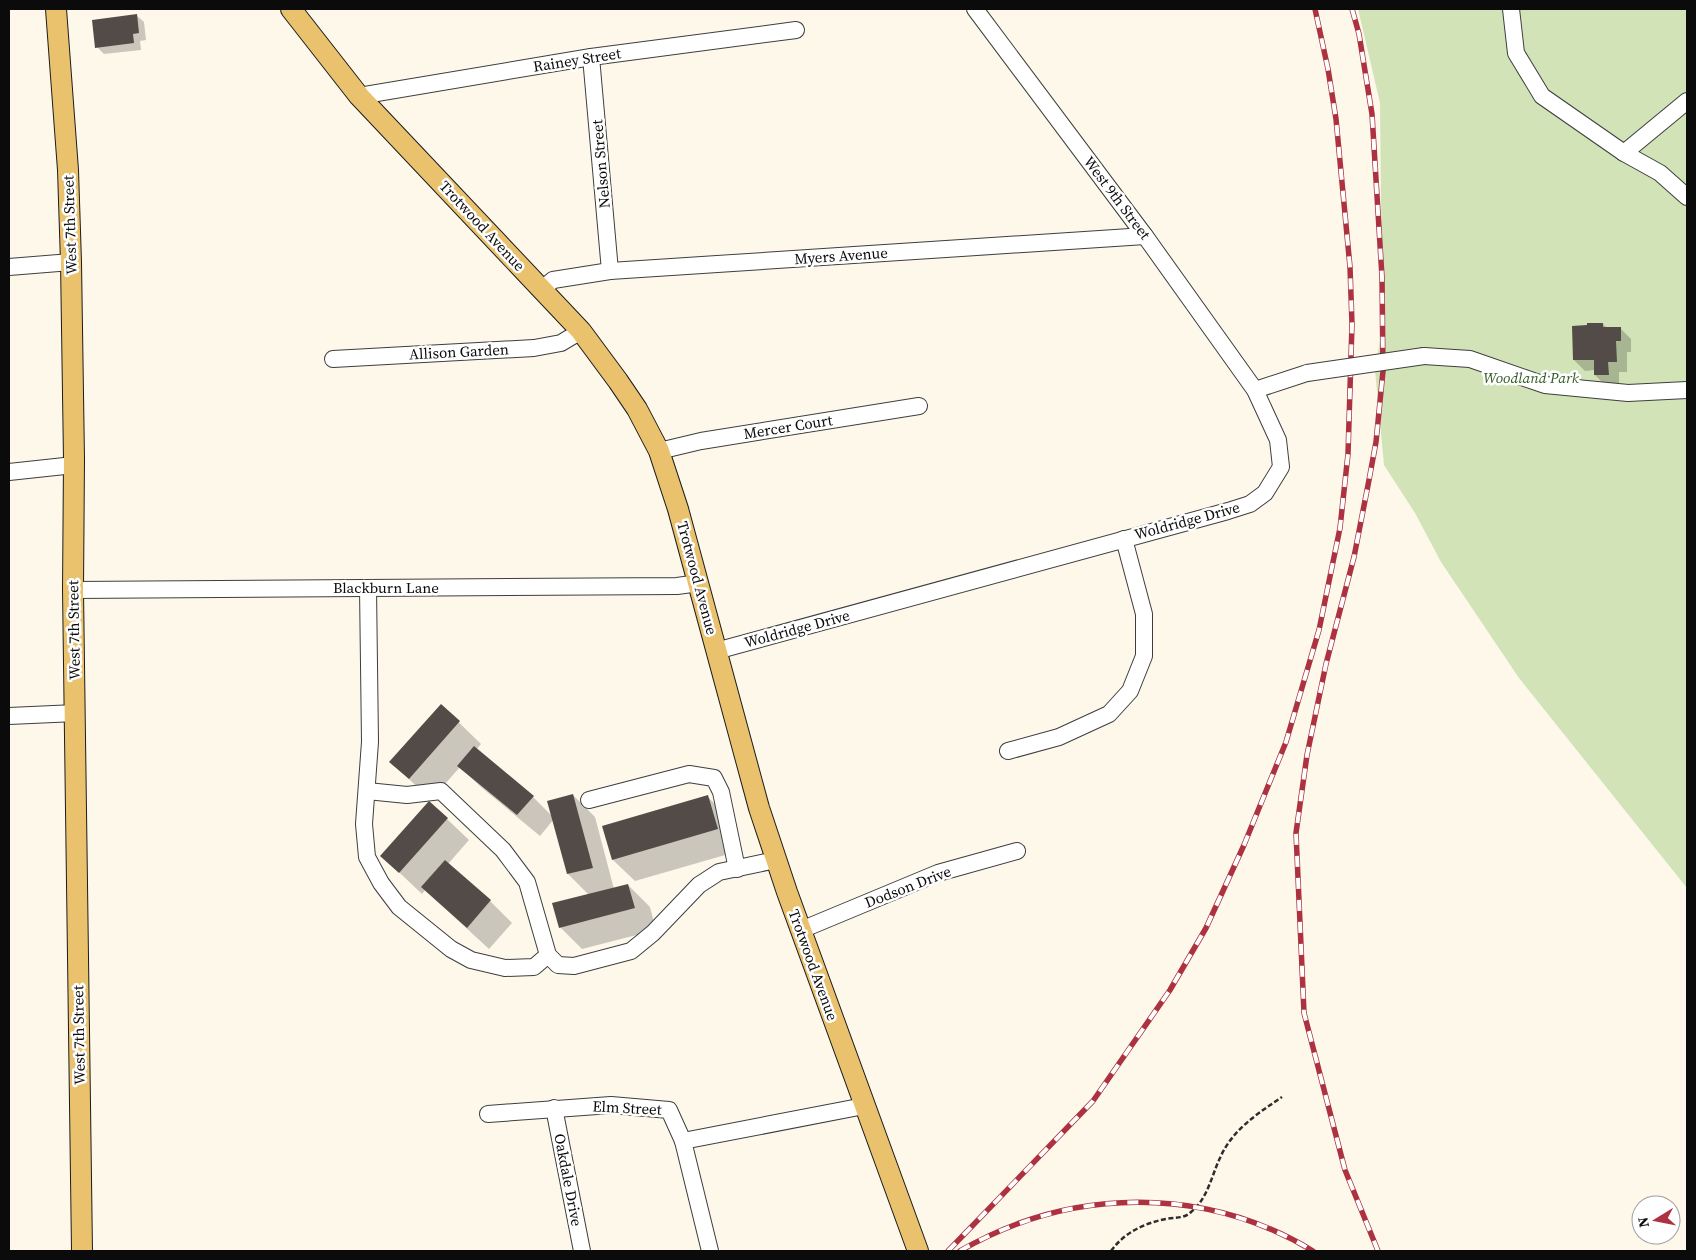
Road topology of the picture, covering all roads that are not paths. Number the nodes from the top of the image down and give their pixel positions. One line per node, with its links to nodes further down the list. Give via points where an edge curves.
1 (56, 9): 12 (main road, West 7th Street)
2 (290, 9): 7 (main road, Trotwood Avenue)
3 (975, 9): 11 (street, West 9th Street)
4 (1511, 9): 9 (street, via 1516,54 1542,96)
5 (796, 30): 6 (street, Rainey Street)
6 (592, 58): 7 (street, Rainey Street); 14 (street, Nelson Street)
7 (359, 96): 15 (main road, Trotwood Avenue)
8 (1687, 100): 9 (street)
9 (1624, 152): 10 (street, via 1660,172)
10 (1687, 197)
11 (1145, 236): 14 (street, Myers Avenue); 18 (street, West 9th Street)
12 (71, 262): 13 (street); 22 (main road, West 7th Street)
13 (9, 267)
14 (610, 271): 15 (street, Myers Avenue, via 553,280)
15 (541, 290): 16 (main road, Trotwood Avenue)
16 (581, 331): 17 (street, Allison Garden, via 561,343 534,348); 21 (main road, Trotwood Avenue, via 637,409)
17 (333, 358)
18 (1255, 390): 19 (street, bridge, via 1308,373 1424,356 1470,359 1545,385 1628,393); 24 (street, Woldridge Drive, via 1278,440 1281,467 1265,493 1250,504)
19 (1687, 390)
20 (919, 406): 21 (street, Mercer Court, via 701,441)
21 (659, 452): 25 (main road, Trotwood Avenue)
22 (74, 464): 23 (street); 27 (main road, West 7th Street)
23 (9, 472)
24 (1124, 539): 28 (street, Woldridge Drive); 31 (street, via 1144,614 1144,656 1130,691 1109,714 1059,737)
25 (699, 583): 26 (street, Blackburn Lane, via 677,586); 28 (main road, Trotwood Avenue)
26 (368, 588): 27 (street, Blackburn Lane); 32 (street, via 370,742)
27 (73, 590): 29 (main road, West 7th Street)
28 (716, 651): 35 (main road, Trotwood Avenue)
29 (76, 713): 30 (street); 43 (main road, West 7th Street)
30 (9, 716)
31 (1008, 751)
32 (367, 791): 38 (street, via 407,795 441,792 503,850 527,882); 38 (street, via 364,824 368,857 381,883 399,907 451,949 471,960 505,968 534,967)
33 (589, 800): 36 (street, via 689,774 714,778 721,792)
34 (1017, 850): 37 (street, Dodson Drive, via 938,873)
35 (776, 860): 36 (street); 37 (main road, Trotwood Avenue)
36 (737, 869): 38 (street, via 719,872 698,885 653,933 631,951 574,966 558,965)
37 (801, 930): 39 (main road, Trotwood Avenue)
38 (548, 956)
39 (864, 1106): 42 (street); 46 (main road, Trotwood Avenue)
40 (554, 1108): 41 (street, Elm Street); 42 (street, Elm Street, via 611,1105 669,1110); 44 (street, Oakdale Drive)
41 (488, 1114)
42 (683, 1141): 45 (street)
43 (82, 1251)
44 (582, 1251)
45 (710, 1251)
46 (918, 1251)

